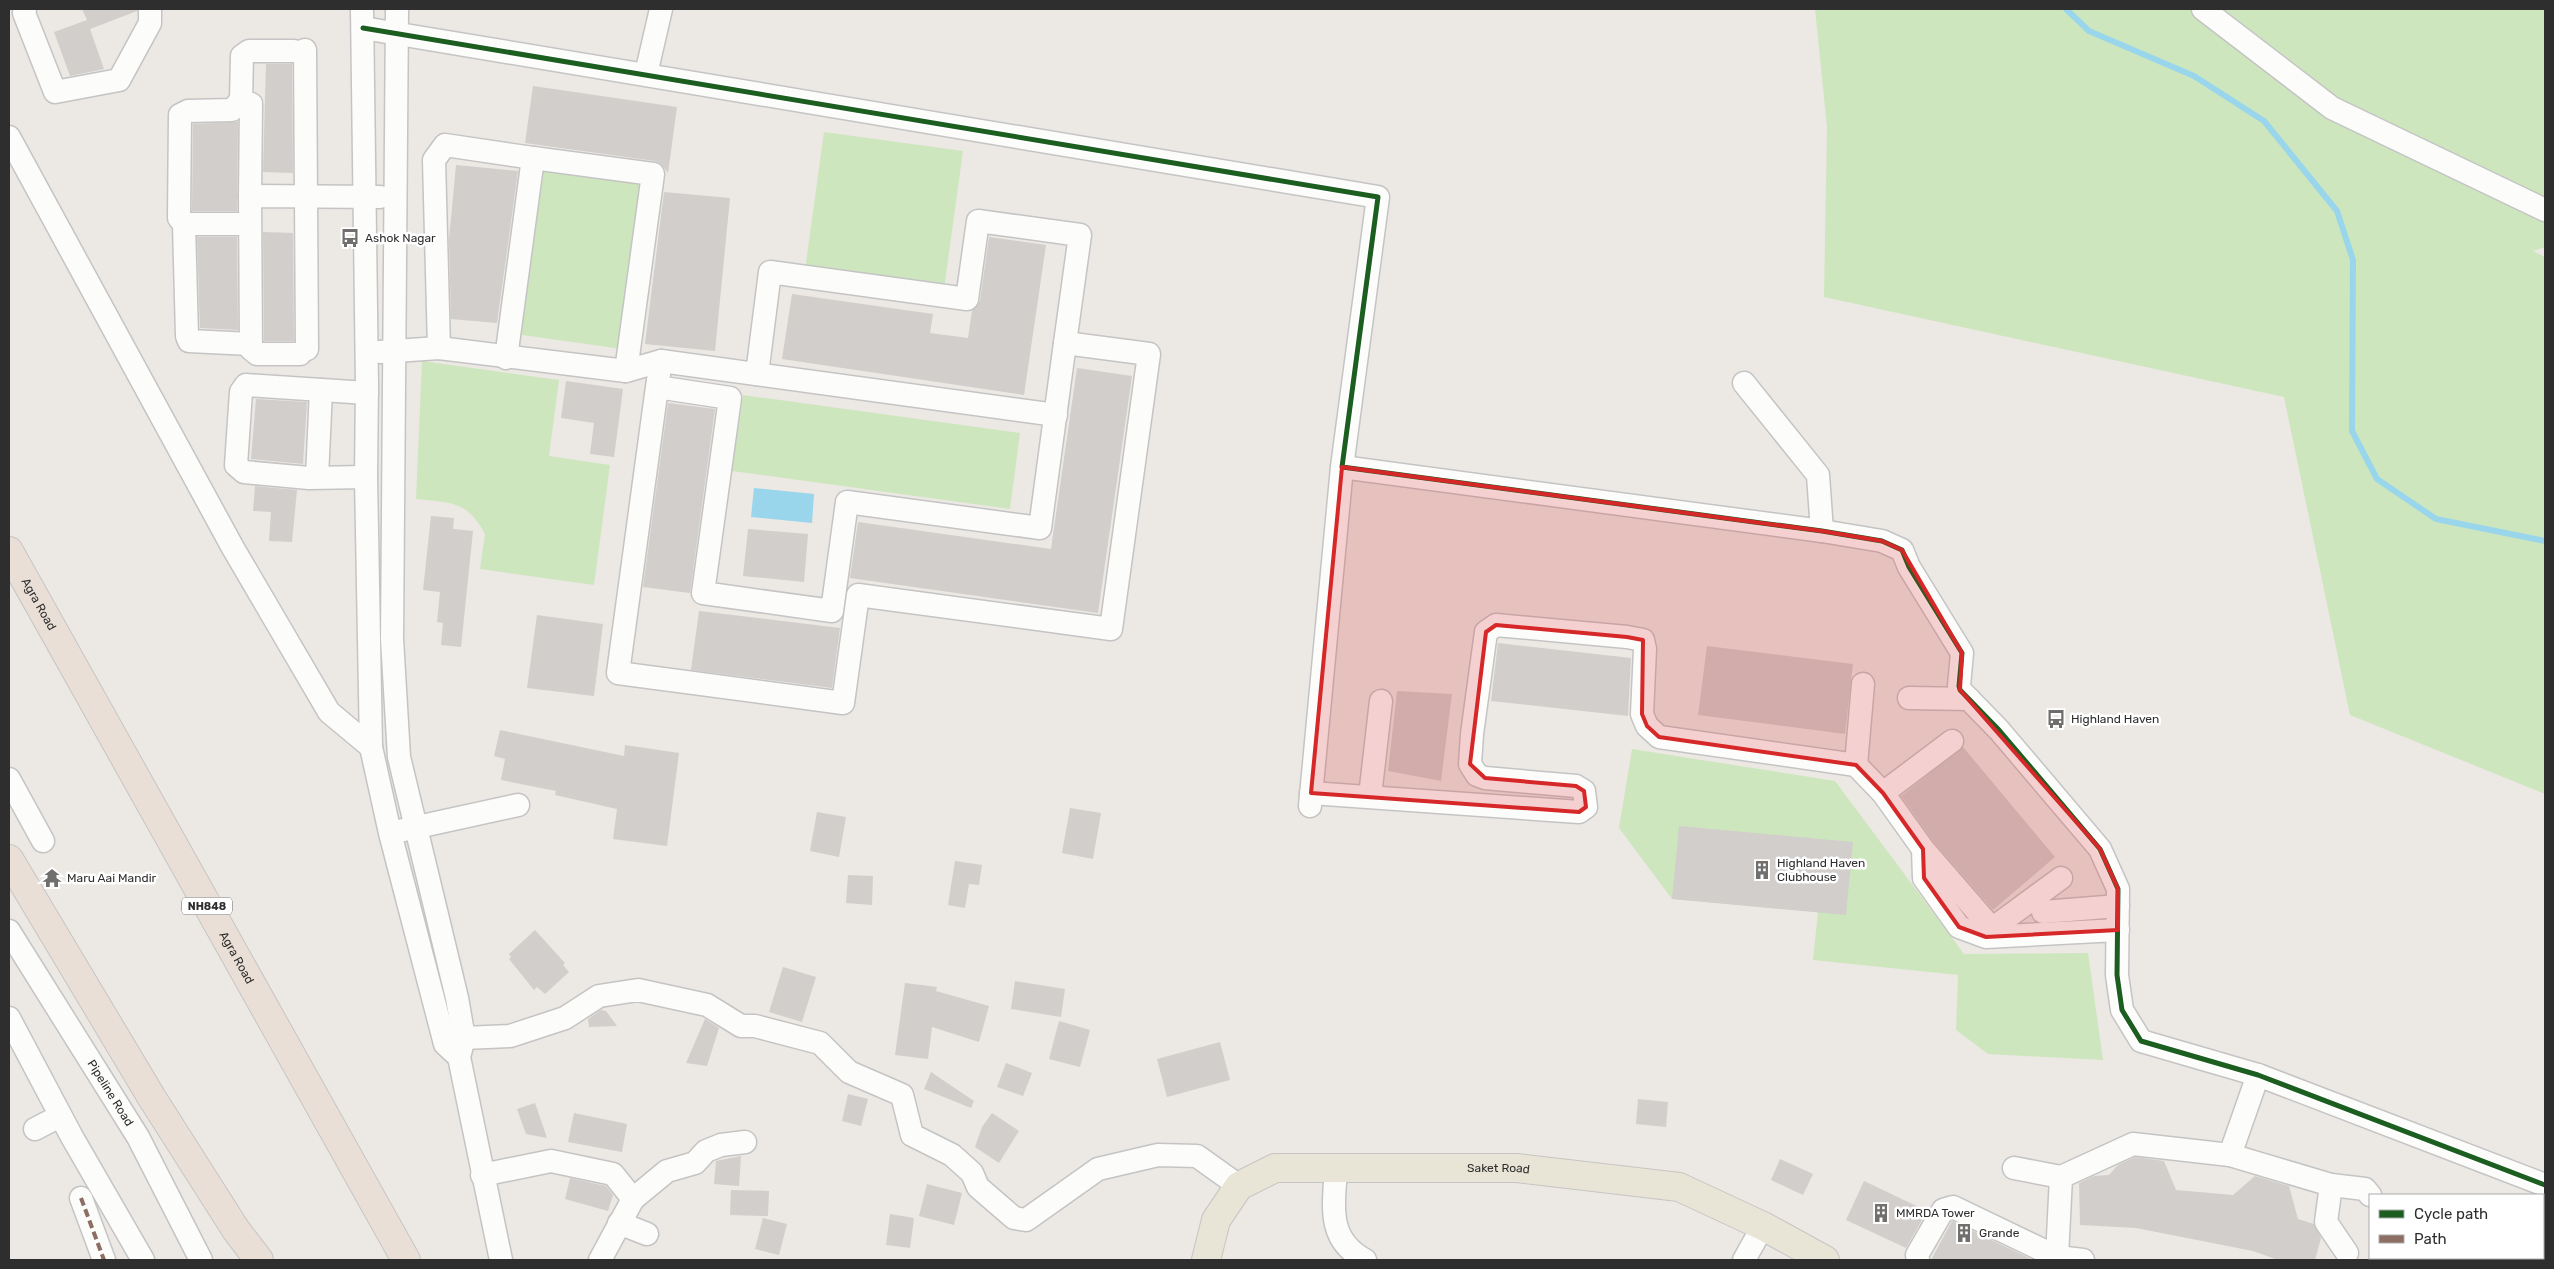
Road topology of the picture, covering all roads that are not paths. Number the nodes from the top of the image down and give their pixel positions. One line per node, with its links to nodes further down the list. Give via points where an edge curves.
1 (9, 9): 7 (street)
2 (25, 9): 3 (street, via 55,92 119,80 150,23)
3 (150, 9)
4 (397, 9): 9 (street)
5 (661, 9): 10 (street)
6 (2203, 9): 18 (street, via 2332,108)
7 (9, 13)
8 (362, 18): 9 (street); 16 (street)
9 (397, 34): 10 (street); 17 (street)
10 (646, 74): 35 (street, via 1378,198)
11 (241, 100): 14 (street, via 251,104); 15 (street, via 242,56 249,51 300,51); 19 (street, via 232,110 188,111 180,115 179,218)
12 (9, 137): 45 (street, via 232,548 329,712)
13 (533, 158): 23 (street, via 445,145 434,160); 26 (street); 28 (street, via 653,174)
14 (250, 196): 15 (street); 20 (street)
15 (306, 196): 16 (street); 22 (street, via 303,352 257,354 251,349)
16 (365, 196): 17 (street); 25 (street)
17 (395, 197): 24 (street)
18 (2545, 210)
19 (184, 224): 20 (street); 22 (street, via 189,341)
20 (250, 224): 22 (street)
21 (1066, 343): 29 (street, via 1080,235 978,221 967,299 770,272); 31 (street, via 1148,354 1111,630 858,595 843,703 618,672); 34 (street)
22 (251, 344)
23 (439, 348): 24 (street); 26 (street)
24 (393, 351): 25 (street); 51 (street, via 392,639 399,757)
25 (366, 354): 33 (street)
26 (506, 358): 28 (street)
27 (660, 361): 28 (street); 29 (street); 31 (street)
28 (626, 371)
29 (756, 374): 34 (street)
30 (1744, 384): 38 (street, via 1818,475)
31 (657, 388): 34 (street, via 730,398 703,593 832,611 847,502 1040,528)
32 (321, 390): 33 (street); 36 (street); 36 (street, via 246,385 241,392 236,465 244,472)
33 (367, 393): 37 (street)
34 (1056, 415)
35 (1342, 467): 38 (street); 49 (street, via 1310,799)
36 (317, 477): 37 (street)
37 (366, 477): 45 (street)
38 (1822, 531): 42 (street, via 1882,542 1902,550 1909,567 1962,653 1958,686)
39 (9, 551): 87 (highway, Agra Road / NH848)
40 (1862, 684): 46 (street)
41 (1909, 698): 42 (street)
42 (1969, 699): 57 (street, via 2100,848 2118,889)
43 (1381, 701): 49 (street)
44 (1952, 741): 48 (street)
45 (371, 746): 52 (street)
46 (1856, 765): 48 (street); 49 (street, via 1659,737 1647,726 1642,714 1643,640 1496,625 1486,632 1470,764 1477,774 1485,778 1576,786 1584,791 1586,807 1579,812)
47 (9, 779): 53 (street)
48 (1882, 793): 54 (street)
49 (1370, 796)
50 (518, 805): 51 (street)
51 (415, 827): 52 (street); 62 (street, via 457,998)
52 (390, 833): 62 (street)
53 (43, 841)
54 (1923, 849): 56 (street, via 1988,924 1997,925); 59 (street, via 1924,878 1959,927 1986,938)
55 (9, 859): 86 (highway, via 152,1098 236,1230)
56 (2061, 878)
57 (2118, 906): 58 (street); 59 (street)
58 (2043, 912)
59 (2118, 930): 63 (street, via 2117,975 2122,1010 2141,1040)
60 (9, 931): 85 (street, Pipeline Road, via 138,1138)
61 (9, 1018): 64 (street)
62 (456, 1046): 70 (street); 74 (street, via 510,1036 565,1018 600,996 638,990 707,1005 741,1026 755,1026 820,1043 849,1072 902,1094 912,1135 952,1154 972,1172 978,1187 1014,1218 1026,1220 1098,1169 1158,1155 1197,1156)
63 (2258, 1075): 67 (street); 73 (street)
64 (60, 1116): 65 (street); 84 (street)
65 (35, 1129)
66 (745, 1142): 77 (street, via 706,1151 695,1163 667,1171)
67 (2230, 1155): 71 (street, via 2133,1144); 72 (street)
68 (1336, 1168): 74 (main road, Saket Road, via 1276,1168); 79 (main road, Saket Road, via 1517,1168 1679,1187); 91 (street, via 1335,1228 1343,1242)
69 (2014, 1168): 71 (street)
70 (482, 1175): 77 (street, via 551,1160 613,1174); 88 (street)
71 (2061, 1177): 81 (street)
72 (2331, 1185): 75 (street, via 2365,1189); 82 (street, via 2326,1222)
73 (2545, 1185)
74 (1239, 1186): 90 (main road, Saket Road, via 1216,1220)
75 (2369, 1195)
76 (81, 1198): 83 (street)
77 (633, 1199): 78 (street)
78 (618, 1223): 80 (street); 89 (street)
79 (1763, 1226): 92 (street); 93 (main road, Saket Road)
80 (646, 1234)
81 (2057, 1257): 94 (street, via 1953,1207 1943,1210 1917,1255); 95 (street)
82 (2346, 1258)
83 (104, 1260)
84 (143, 1260)
85 (201, 1260)
86 (259, 1260)
87 (406, 1260)
88 (501, 1260)
89 (600, 1260)
90 (1206, 1260)
91 (1365, 1260)
92 (1744, 1260)
93 (1825, 1260)
94 (1918, 1260)
95 (2083, 1260)

